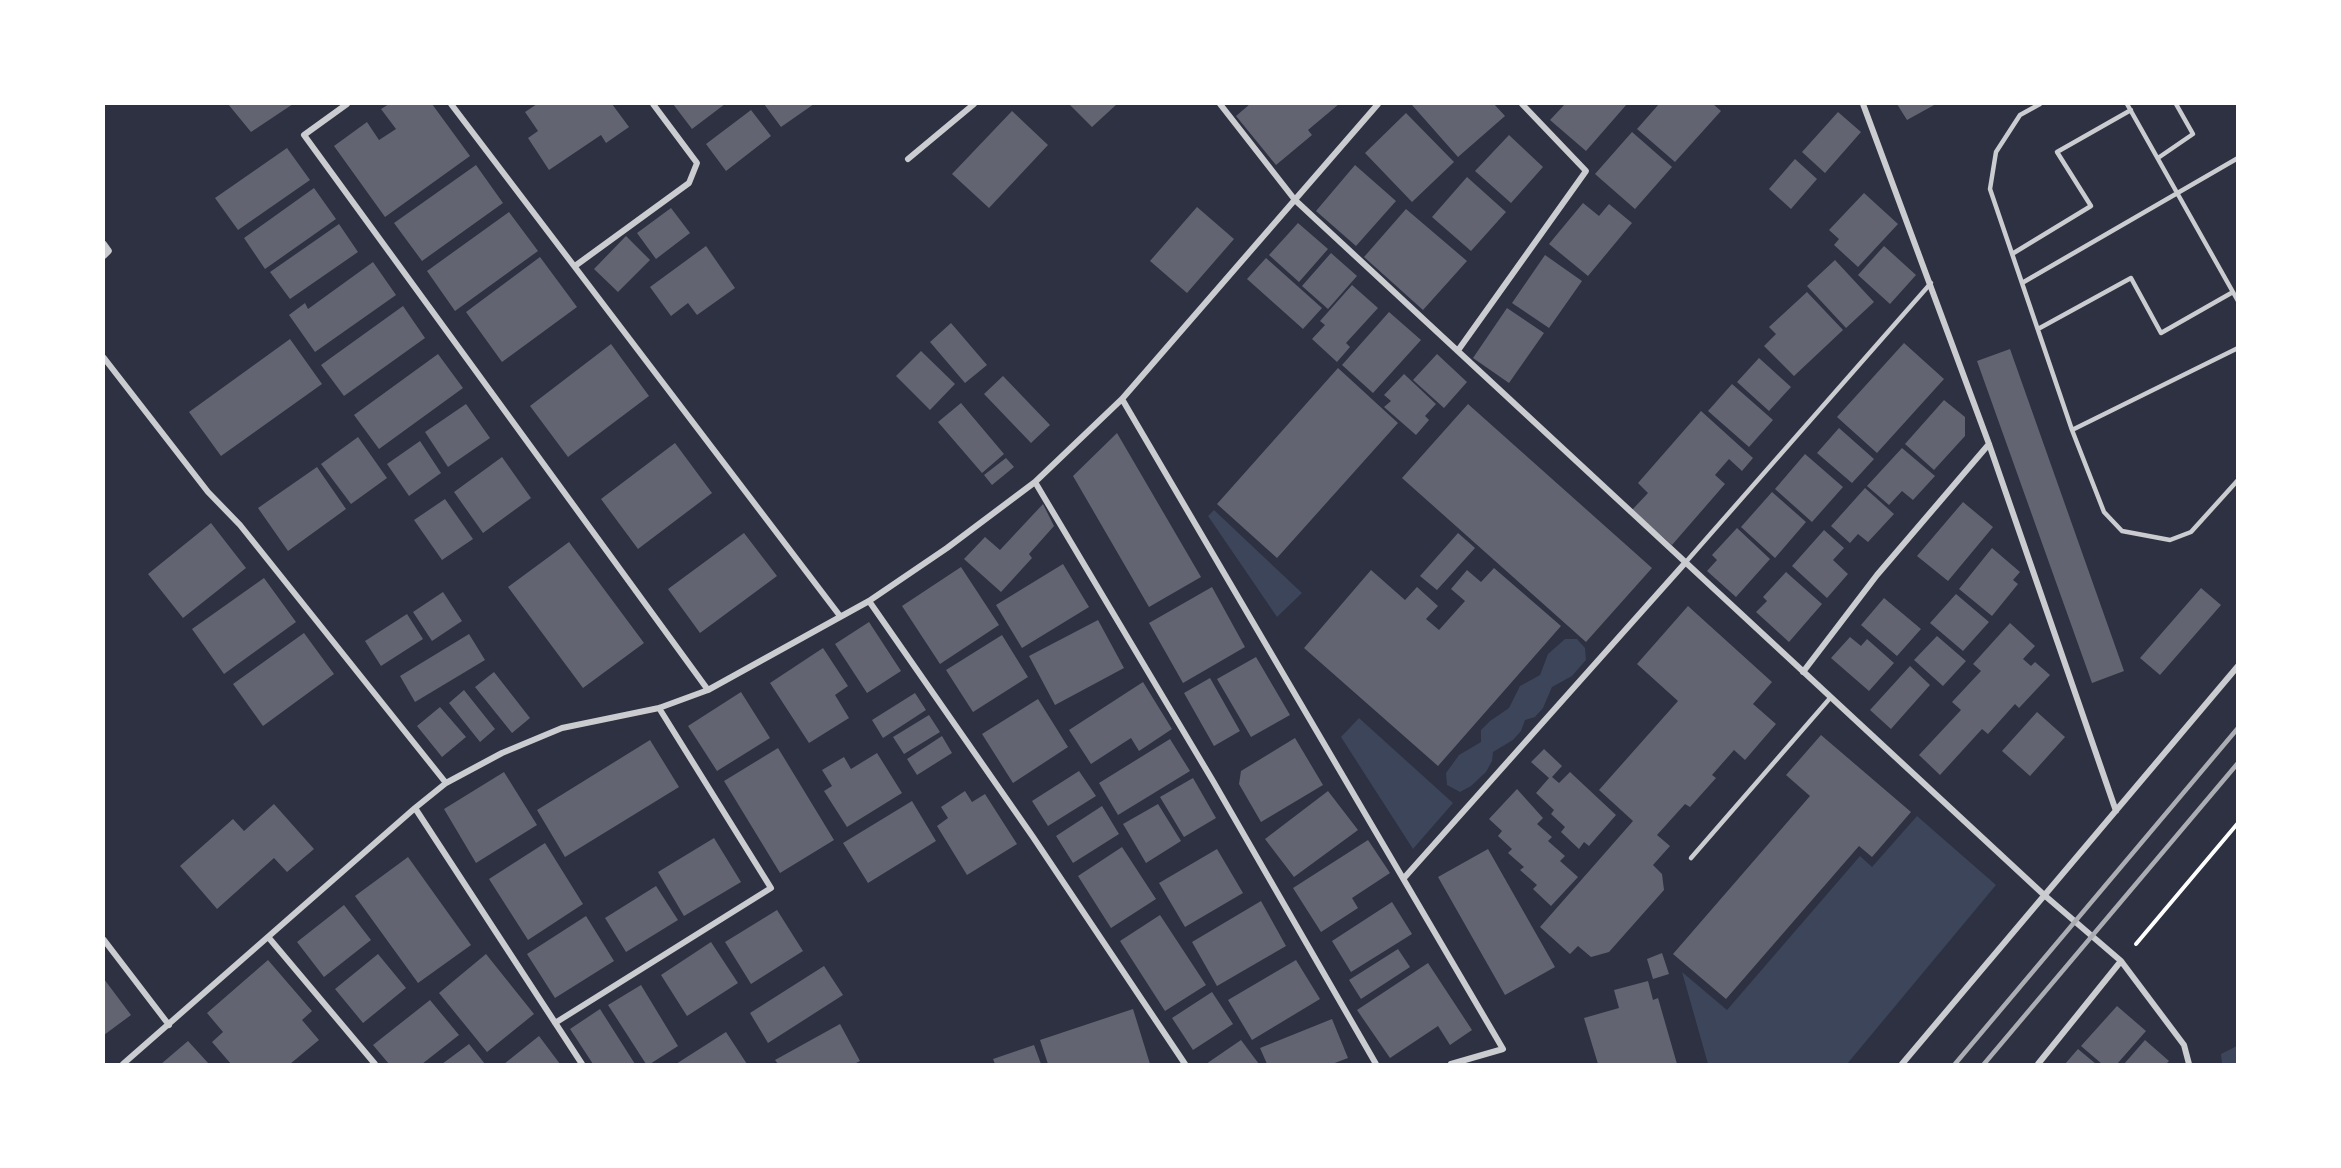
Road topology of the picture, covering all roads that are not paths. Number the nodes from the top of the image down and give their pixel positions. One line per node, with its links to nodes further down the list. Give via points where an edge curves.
1 (347, 104): 40 (street, via 304,135)
2 (451, 104): 21 (street)
3 (653, 104): 21 (street, via 697,163 689,183)
4 (974, 104): 15 (street)
5 (1220, 104): 17 (street)
6 (1378, 104): 17 (street)
7 (1522, 104): 28 (street, via 1586,171)
8 (1863, 104): 22 (street)
9 (2040, 104): 19 (lane, via 2020,114 1996,152 1990,189)
10 (2127, 104): 12 (lane)
11 (2176, 104): 13 (lane, via 2193,134)
12 (2131, 110): 13 (lane); 19 (lane, via 2057,152 2091,206)
13 (2158, 158): 16 (lane)
14 (2238, 158): 16 (lane)
15 (909, 159)
16 (2177, 194): 23 (lane); 24 (lane)
17 (1295, 200): 28 (street); 30 (street)
18 (104, 244): 20 (street, via 109,251)
19 (2012, 254): 23 (lane)
20 (104, 256)
21 (575, 266): 37 (street)
22 (1931, 283): 32 (street); 35 (lane)
23 (2022, 283): 26 (lane)
24 (2233, 292): 25 (lane); 26 (lane, via 2161,333 2131,278)
25 (2238, 301)
26 (2038, 329): 31 (lane)
27 (2238, 348): 31 (lane)
28 (1459, 349): 35 (street)
29 (104, 358): 43 (street)
30 (1122, 399): 34 (street); 47 (street)
31 (2072, 430): 33 (lane, via 2104,512 2122,531 2170,540 2191,532)
32 (1989, 444): 39 (street, via 1877,575); 45 (street)
33 (2238, 480)
34 (1035, 482): 36 (street); 58 (street)
35 (1685, 564): 39 (street); 47 (street)
36 (869, 601): 37 (street); 57 (street)
37 (840, 616): 40 (street)
38 (2238, 666): 45 (street)
39 (1803, 672): 41 (street)
40 (708, 690): 42 (street)
41 (1831, 697): 46 (lane); 48 (street)
42 (659, 708): 43 (street, via 562,728 502,753); 52 (street, via 771,888)
43 (446, 783): 44 (street)
44 (415, 808): 49 (street); 52 (street)
45 (2116, 811): 48 (street)
46 (1691, 858)
47 (1404, 878): 59 (street, via 1503,1049)
48 (2043, 894): 51 (street); 60 (street)
49 (269, 938): 53 (street); 55 (street)
50 (104, 940): 53 (street)
51 (2121, 961): 61 (street); 62 (street, via 2184,1045)
52 (555, 1023): 56 (street)
53 (169, 1025): 54 (street)
54 (123, 1065)
55 (375, 1065)
56 (582, 1065)
57 (1185, 1065)
58 (1376, 1065)
59 (1451, 1065)
60 (1902, 1065)
61 (2038, 1065)
62 (2189, 1065)

